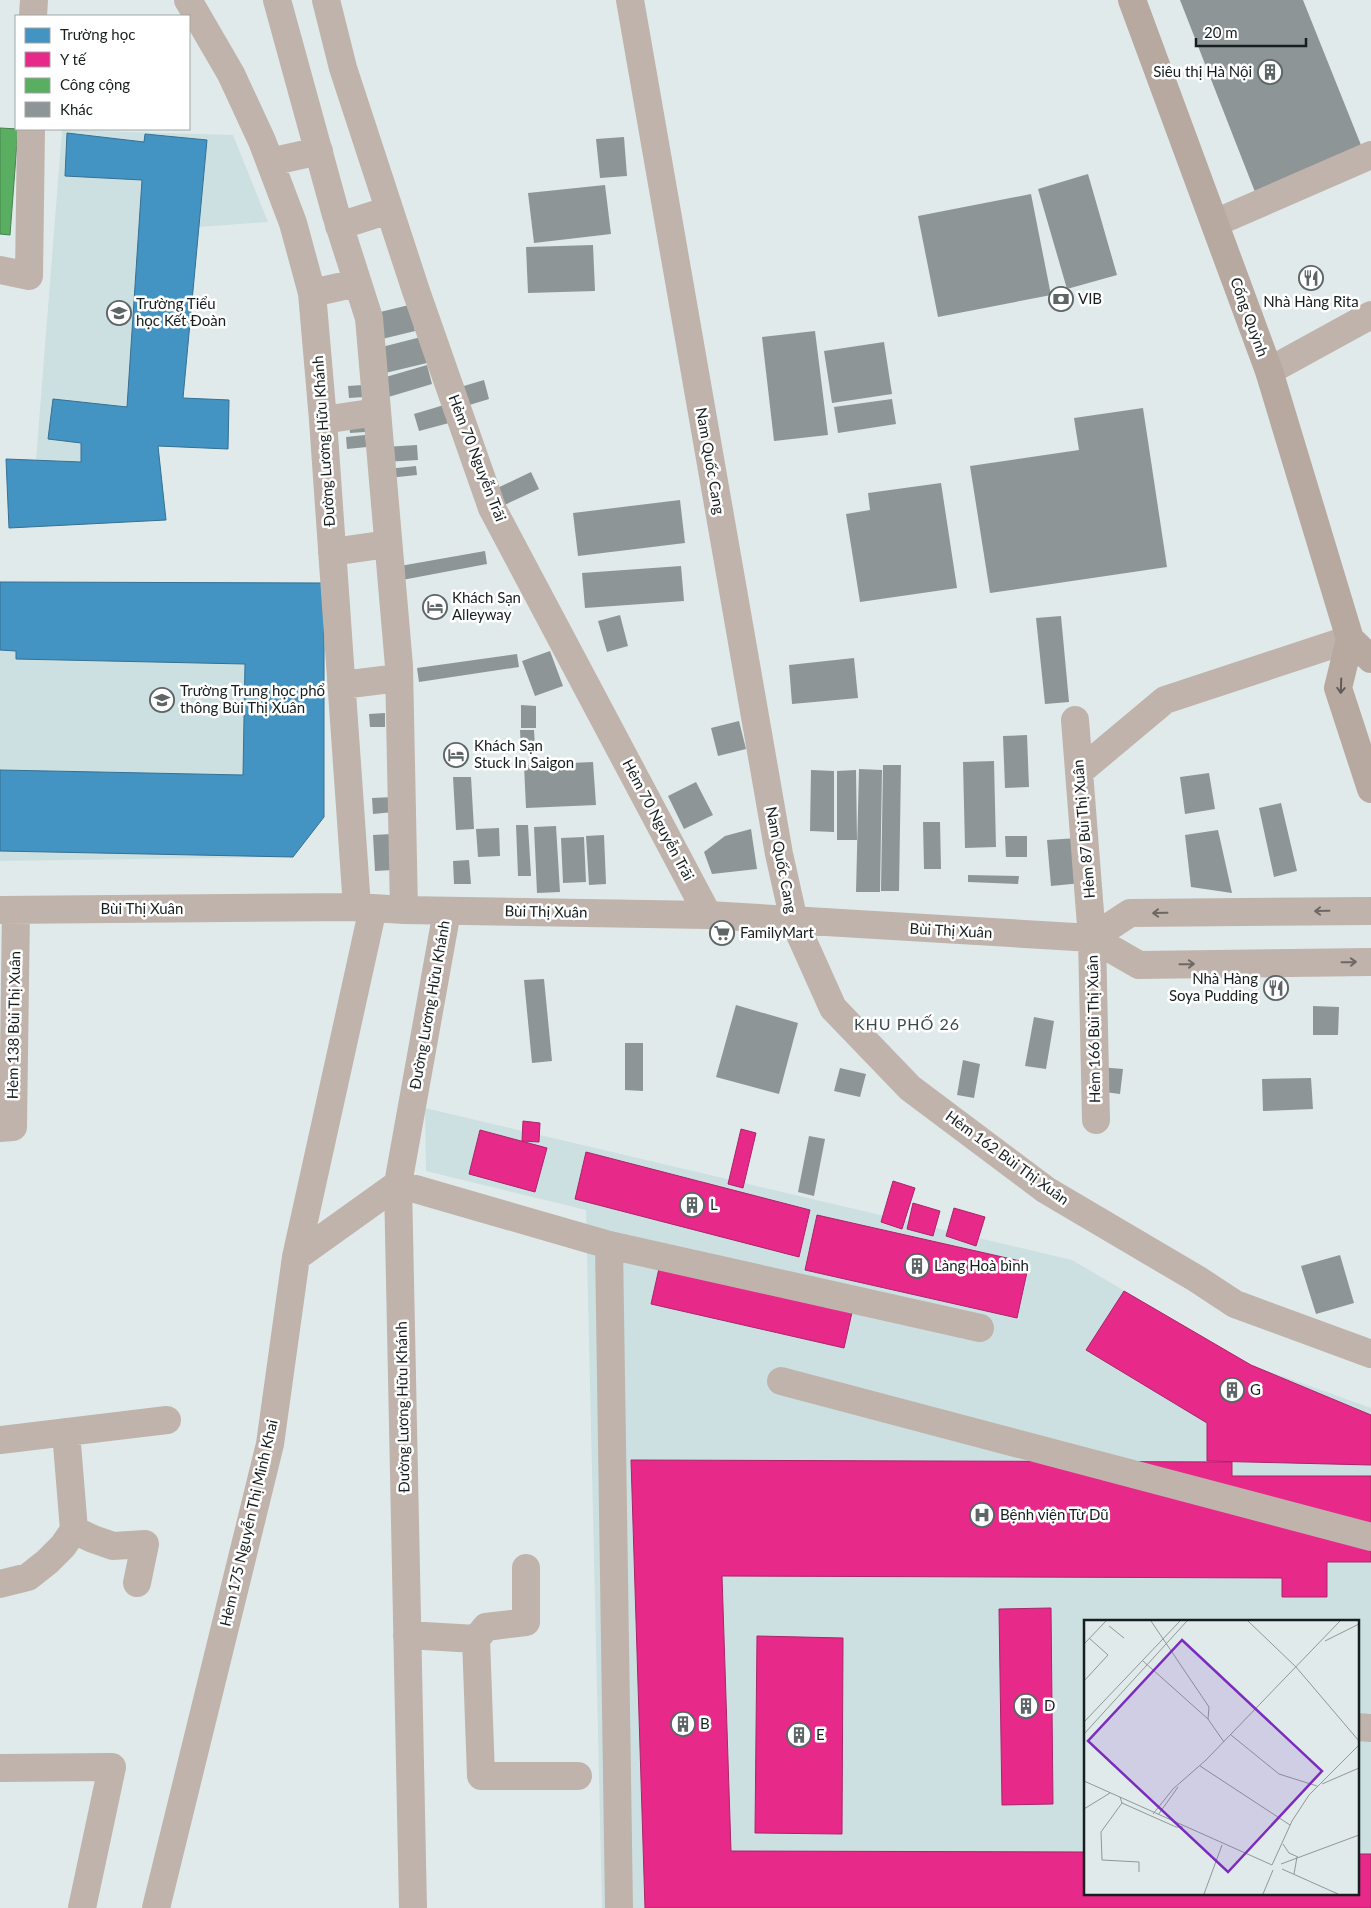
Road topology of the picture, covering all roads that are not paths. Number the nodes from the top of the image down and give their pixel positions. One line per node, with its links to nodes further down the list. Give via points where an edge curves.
1 (34, 0): 7 (street)
2 (188, 0): 11 (street, Đường Lương Hữu Khánh, via 231,74)
3 (277, 0): 9 (street)
4 (326, 0): 12 (street, Hẻm 70 Nguyễn Trãi, via 343,68)
5 (630, 0): 37 (street, Nam Quốc Cang, via 777,844)
6 (1132, 0): 13 (main road, Cống Quỳnh)
7 (33, 15)
8 (31, 130): 15 (street, via 29,276)
9 (319, 151): 11 (street); 14 (street)
10 (1371, 155): 13 (street)
11 (270, 162): 17 (street, Đường Lương Hữu Khánh, via 294,223)
12 (389, 210): 14 (street); 36 (street, Hẻm 70 Nguyễn Trãi, via 492,508)
13 (1215, 223): 19 (main road, Cống Quỳnh)
14 (339, 226): 16 (street)
15 (0, 270)
16 (358, 282): 17 (street); 20 (street, via 369,318)
17 (312, 293): 21 (street, Đường Lương Hữu Khánh)
18 (1371, 315): 19 (street)
19 (1269, 371): 24 (main road, Cống Quỳnh)
20 (377, 412): 21 (street); 22 (street)
21 (323, 420): 23 (street, Đường Lương Hữu Khánh)
22 (388, 544): 23 (street); 26 (street)
23 (332, 552): 27 (street, Đường Lương Hữu Khánh)
24 (1350, 639): 25 (main road, Cống Quỳnh); 29 (street, via 1165,700); 30 (main road, one-way to 30, via 1338,688)
25 (1371, 659)
26 (399, 678): 27 (street); 33 (street)
27 (342, 685): 31 (street, Đường Lương Hữu Khánh)
28 (1075, 720): 29 (street, Hẻm 87 Bùi Thị Xuân)
29 (1079, 772): 38 (street, Hẻm 87 Bùi Thị Xuân)
30 (1371, 789)
31 (365, 908): 32 (street, Bùi Thị Xuân); 33 (street, Bùi Thị Xuân); 44 (street, Hẻm 175 Nguyễn Thị Minh Khai)
32 (8, 910): 41 (street, Hẻm 138 Bùi Thị Xuân, via 13,1127)
33 (404, 910): 34 (street, Bùi Thị Xuân)
34 (447, 911): 36 (street, Bùi Thị Xuân); 42 (street, Đường Lương Hữu Khánh)
35 (1371, 911): 38 (street, one-way to 38, via 1130,913)
36 (708, 915): 37 (street, Bùi Thị Xuân)
37 (794, 922): 38 (street, Bùi Thị Xuân); 46 (street, Hẻm 162 Bùi Thị Xuân, via 833,1008 910,1088 1046,1190 1236,1304)
38 (1092, 938): 39 (street, Bùi Thị Xuân, one-way to 39, via 1139,965); 40 (street, Hẻm 166 Bùi Thị Xuân)
39 (1371, 962)
40 (1096, 1120)
41 (0, 1128)
42 (398, 1184): 43 (street); 44 (street); 56 (street, Đường Lương Hữu Khánh)
43 (609, 1245): 45 (street); 65 (street)
44 (296, 1257): 63 (street, Hẻm 175 Nguyễn Thị Minh Khai, via 270,1444)
45 (980, 1328)
46 (1371, 1354)
47 (781, 1381): 52 (street)
48 (166, 1420): 49 (street)
49 (66, 1432): 50 (street); 51 (street)
50 (0, 1440)
51 (74, 1530): 54 (street, via 113,1546 145,1544); 55 (street, via 63,1546 28,1577)
52 (1371, 1537)
53 (526, 1568): 57 (street, via 526,1622 486,1627)
54 (137, 1583)
55 (0, 1584)
56 (407, 1635): 57 (street); 64 (street, Đường Lương Hữu Khánh)
57 (476, 1639): 61 (street, via 481,1776)
58 (1358, 1727): 59 (street)
59 (1371, 1728)
60 (0, 1768): 62 (street, via 112,1767)
61 (578, 1776)
62 (82, 1908)
63 (156, 1908)
64 (413, 1908)
65 (619, 1908)

